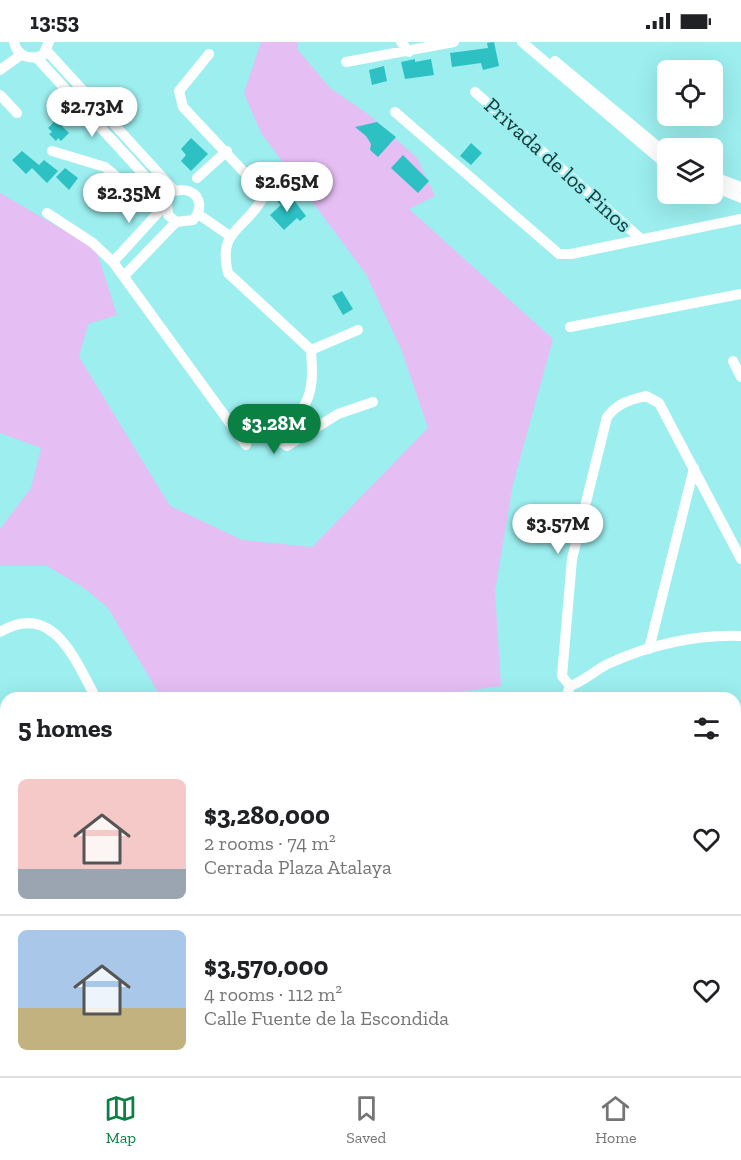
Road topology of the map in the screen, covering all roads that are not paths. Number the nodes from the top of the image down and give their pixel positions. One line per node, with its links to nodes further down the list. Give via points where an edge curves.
1 (14, 42): 9 (street)
2 (401, 42): 7 (street)
3 (454, 42): 7 (street)
4 (522, 42): 20 (street)
5 (533, 42): 17 (street)
6 (48, 46): 10 (street); 31 (street, via 175,191 192,191 198,197)
7 (409, 52): 11 (street)
8 (209, 54): 19 (street, via 179,91 183,107)
9 (21, 55): 10 (street); 12 (street)
10 (37, 58): 21 (street)
11 (346, 62)
12 (0, 70)
13 (475, 92): 35 (street, Privada de los Pinos)
14 (0, 95): 16 (street)
15 (395, 112): 35 (street, via 559,254)
16 (17, 113)
17 (657, 146)
18 (52, 151): 24 (street, via 105,167)
19 (227, 151): 22 (street); 34 (street, via 259,188 262,198)
20 (657, 157)
21 (141, 170): 24 (street); 29 (street, via 167,200)
22 (197, 178)
23 (723, 181): 25 (street)
24 (128, 184): 27 (street)
25 (741, 188)
26 (723, 191): 28 (street)
27 (138, 194)
28 (741, 198)
29 (166, 204): 33 (street, via 168,215); 36 (street)
30 (47, 213): 37 (street, via 93,243)
31 (198, 214): 33 (street, via 193,220); 34 (street)
32 (741, 219): 35 (street)
33 (176, 222): 38 (street)
34 (230, 236): 43 (street, via 225,244 228,273)
35 (641, 239)
36 (126, 249): 37 (street); 38 (street)
37 (113, 262): 39 (street)
38 (138, 263): 39 (street)
39 (124, 276): 47 (street)
40 (741, 294): 41 (street)
41 (570, 327)
42 (358, 330): 43 (street)
43 (310, 350): 46 (street, via 311,387 305,404 282,434 282,443 287,446 338,414)
44 (733, 361): 45 (street)
45 (741, 377)
46 (373, 402)
47 (246, 446)
48 (694, 468): 49 (street); 52 (street); 53 (street, via 654,399 646,396 625,401 607,417 572,559 562,676)
49 (741, 559)
50 (0, 632): 54 (street, via 29,622 51,631 67,645)
51 (741, 636): 52 (street, via 680,641)
52 (649, 649): 53 (street, via 608,664)
53 (570, 686): 55 (street)
54 (93, 692)
55 (568, 692)

